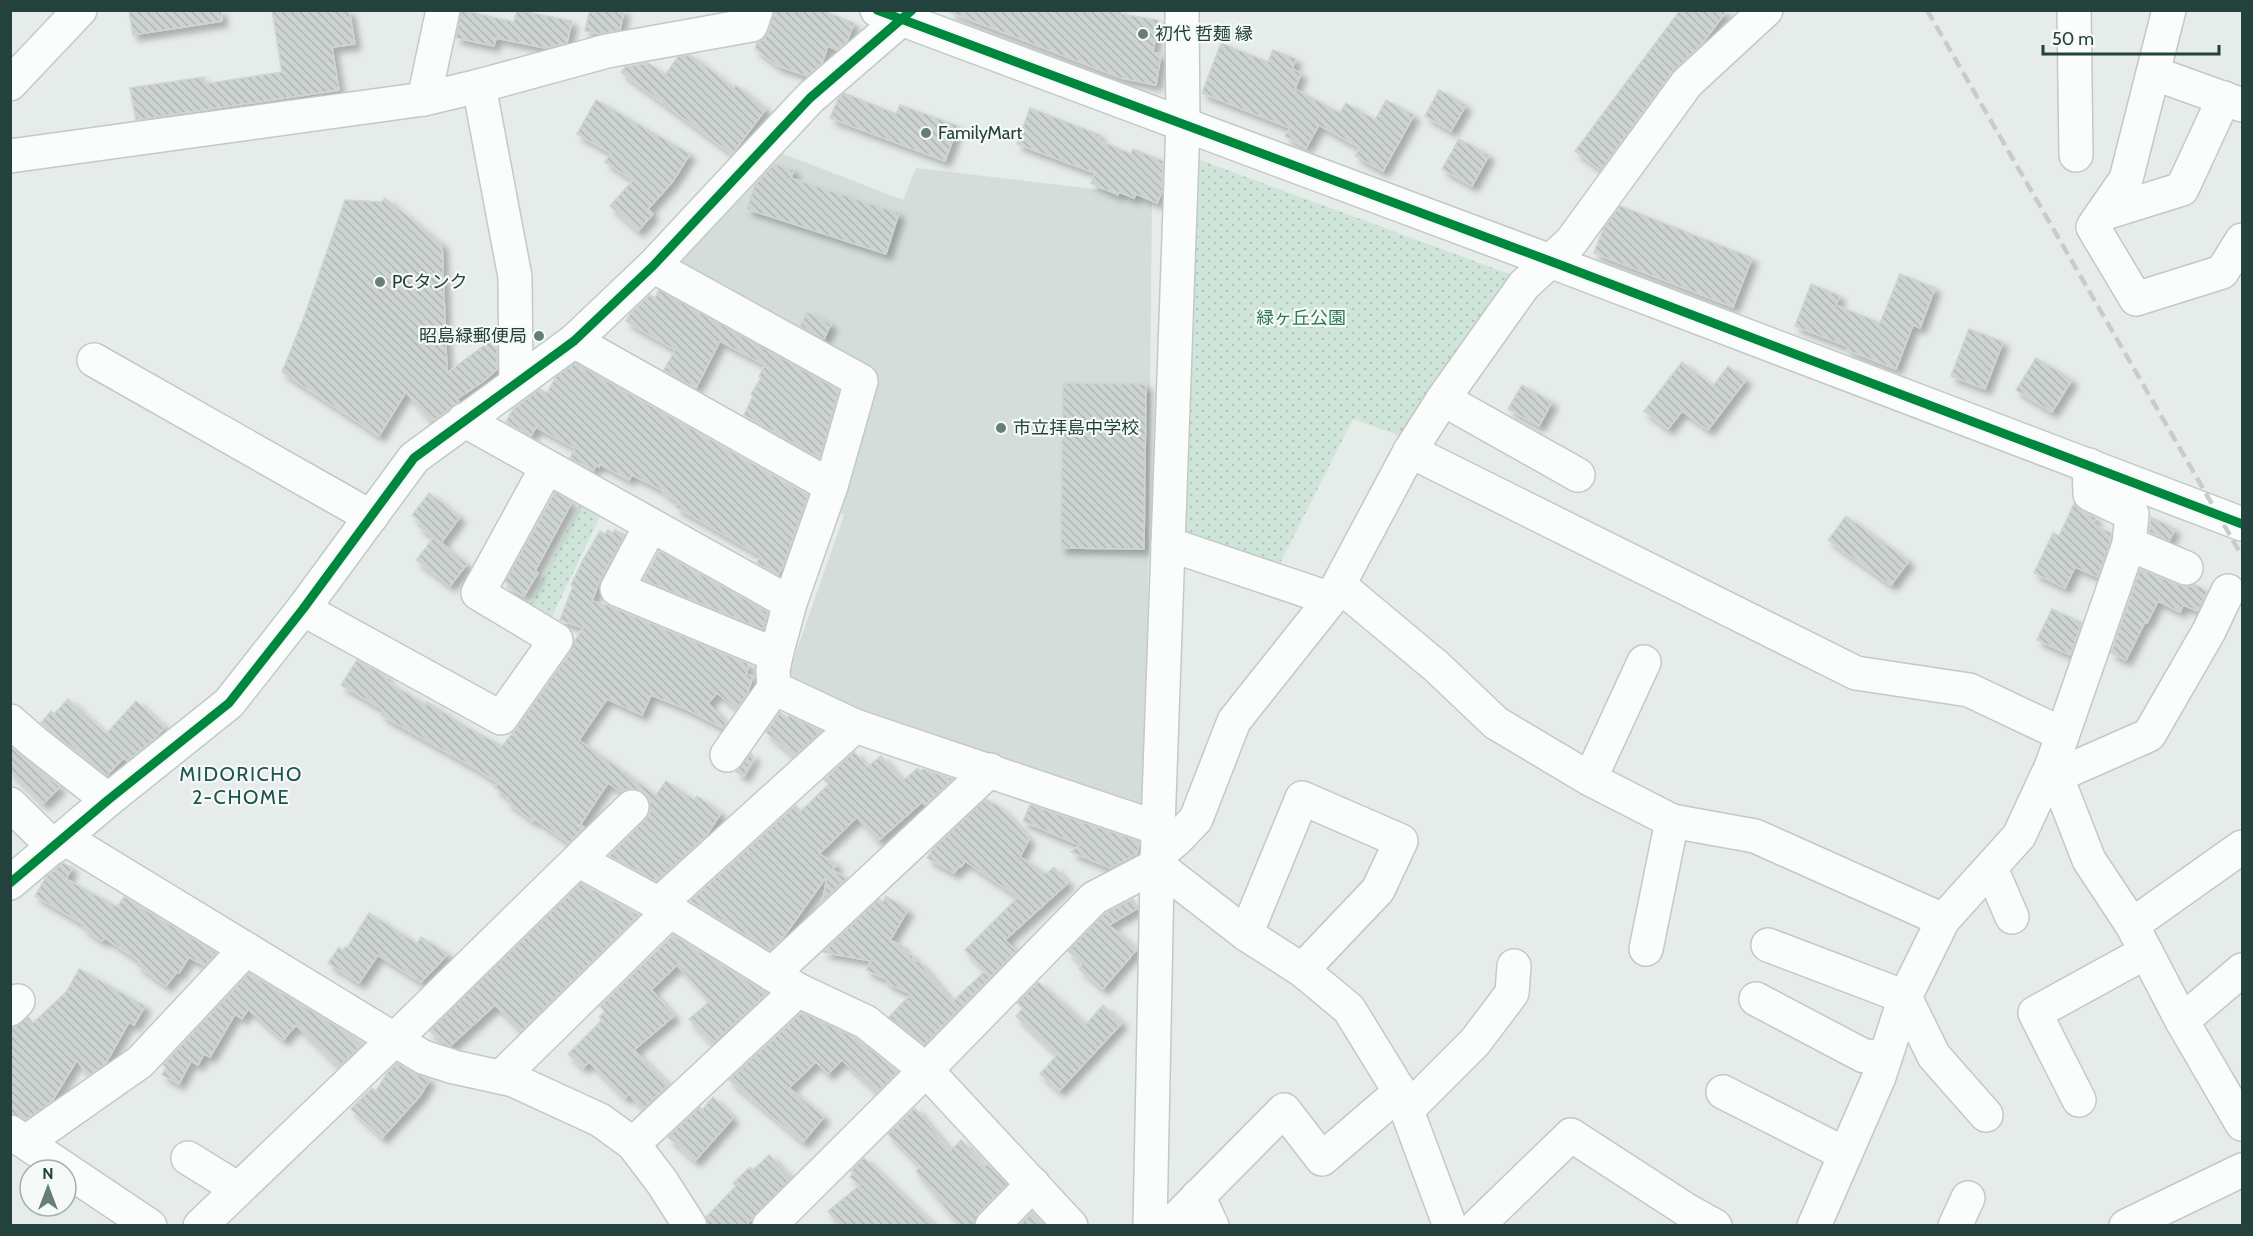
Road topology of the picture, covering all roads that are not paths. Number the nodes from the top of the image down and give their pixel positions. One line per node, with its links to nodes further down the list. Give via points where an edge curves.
1 (80, 10): 10 (street)
2 (443, 10): 12 (street)
3 (756, 10): 11 (street, via 751,25 607,51)
4 (1182, 10): 14 (street)
5 (1766, 10): 19 (street, via 1687,83 1571,242)
6 (2074, 10): 15 (street)
7 (2169, 10): 9 (street)
8 (897, 14): 14 (street); 20 (street, via 810,98)
9 (2153, 72): 13 (street); 17 (street, via 2126,179)
10 (10, 84)
11 (479, 86): 12 (street); 23 (street, via 515,277)
12 (423, 99): 16 (street)
13 (2233, 101): 17 (street, via 2182,189)
14 (1183, 124): 19 (street); 34 (street)
15 (2076, 155)
16 (10, 156)
17 (2102, 214): 18 (street, via 2093,227 2136,299 2222,272)
18 (2242, 240)
19 (1550, 261): 24 (street, via 1524,285); 27 (street)
20 (653, 266): 21 (street); 30 (street, via 861,381)
21 (574, 341): 23 (street); 30 (street)
22 (94, 360): 31 (street)
23 (516, 383): 25 (street)
24 (1443, 399): 26 (street); 29 (street)
25 (464, 420): 28 (street); 31 (street, via 414,458)
26 (1410, 451): 38 (street); 46 (street, via 1856,673 1969,690)
27 (2089, 465): 32 (street); 35 (street, via 2090,494 2132,514)
28 (547, 466): 33 (street); 40 (street, via 478,593 556,639 501,718)
29 (1578, 475)
30 (831, 486): 39 (street)
31 (371, 517): 40 (street)
32 (2242, 524)
33 (651, 525): 39 (street); 41 (street, via 617,589)
34 (1168, 544): 38 (street); 57 (street)
35 (2129, 544): 36 (street); 46 (street)
36 (2186, 568)
37 (2228, 591): 49 (street, via 2149,735)
38 (1335, 592): 50 (street, via 1437,667 1496,723); 57 (street, via 1234,721 1196,819 1176,840)
39 (790, 603): 41 (street)
40 (303, 609): 51 (street, via 229,703)
41 (776, 655): 43 (street)
42 (1644, 662): 50 (street)
43 (774, 688): 45 (street); 47 (street)
44 (10, 721): 51 (street)
45 (855, 726): 48 (street); 61 (street)
46 (2062, 734): 49 (street)
47 (727, 755)
48 (990, 770): 57 (street); 72 (street)
49 (2054, 770): 59 (street, via 2019,836); 65 (street, via 2089,860)
50 (1590, 779): 54 (street)
51 (108, 800): 55 (street)
52 (10, 804): 55 (street)
53 (632, 807): 58 (street)
54 (1672, 821): 63 (street, via 1755,836); 68 (street)
55 (59, 842): 60 (street); 67 (street)
56 (2242, 847): 65 (street)
57 (1157, 850): 64 (street); 78 (street, via 1094,898); 100 (street)
58 (578, 860): 61 (street); 76 (street)
59 (1990, 868): 62 (street); 63 (street)
60 (10, 883)
61 (664, 907): 72 (street); 79 (street)
62 (2012, 917)
63 (1943, 921): 73 (street)
64 (1246, 934): 70 (street); 70 (street, via 1302,798 1401,841 1378,890)
65 (2139, 939): 75 (street); 81 (street, via 2035,1013)
66 (1768, 945): 73 (street)
67 (246, 949): 76 (street); 85 (street, via 140,1062)
68 (1646, 949)
69 (1514, 966): 82 (street, via 1512,993 1475,1042)
70 (1302, 970): 82 (street, via 1349,1010)
71 (2242, 970): 75 (street)
72 (784, 982): 78 (street, via 866,1022); 86 (street)
73 (1905, 997): 77 (street); 83 (street, via 1934,1056)
74 (1756, 999): 77 (street, via 1864,1056)
75 (2182, 1021): 84 (street)
76 (395, 1039): 79 (street, via 423,1057); 91 (street)
77 (1884, 1057): 87 (street)
78 (926, 1070): 90 (street); 97 (street)
79 (501, 1077): 86 (street, via 600,1120)
80 (1723, 1092): 87 (street)
81 (2079, 1100)
82 (1404, 1101): 92 (street, via 1322,1159 1284,1110); 103 (street)
83 (1986, 1115)
84 (2242, 1124)
85 (18, 1137): 94 (street)
86 (633, 1144): 96 (street)
87 (1845, 1154): 105 (street)
88 (188, 1158): 91 (street)
89 (2242, 1170): 106 (street)
90 (1033, 1184): 98 (street); 99 (street)
91 (238, 1189): 95 (street)
92 (1198, 1196): 101 (street); 102 (street)
93 (1694, 1221): 104 (street, via 1571,1135)
94 (150, 1226)
95 (201, 1226)
96 (690, 1226)
97 (769, 1226)
98 (992, 1226)
99 (1071, 1226)
100 (1150, 1226)
101 (1168, 1226)
102 (1212, 1226)
103 (1450, 1226)
104 (1477, 1226)
105 (1814, 1226)
106 (2126, 1226)

